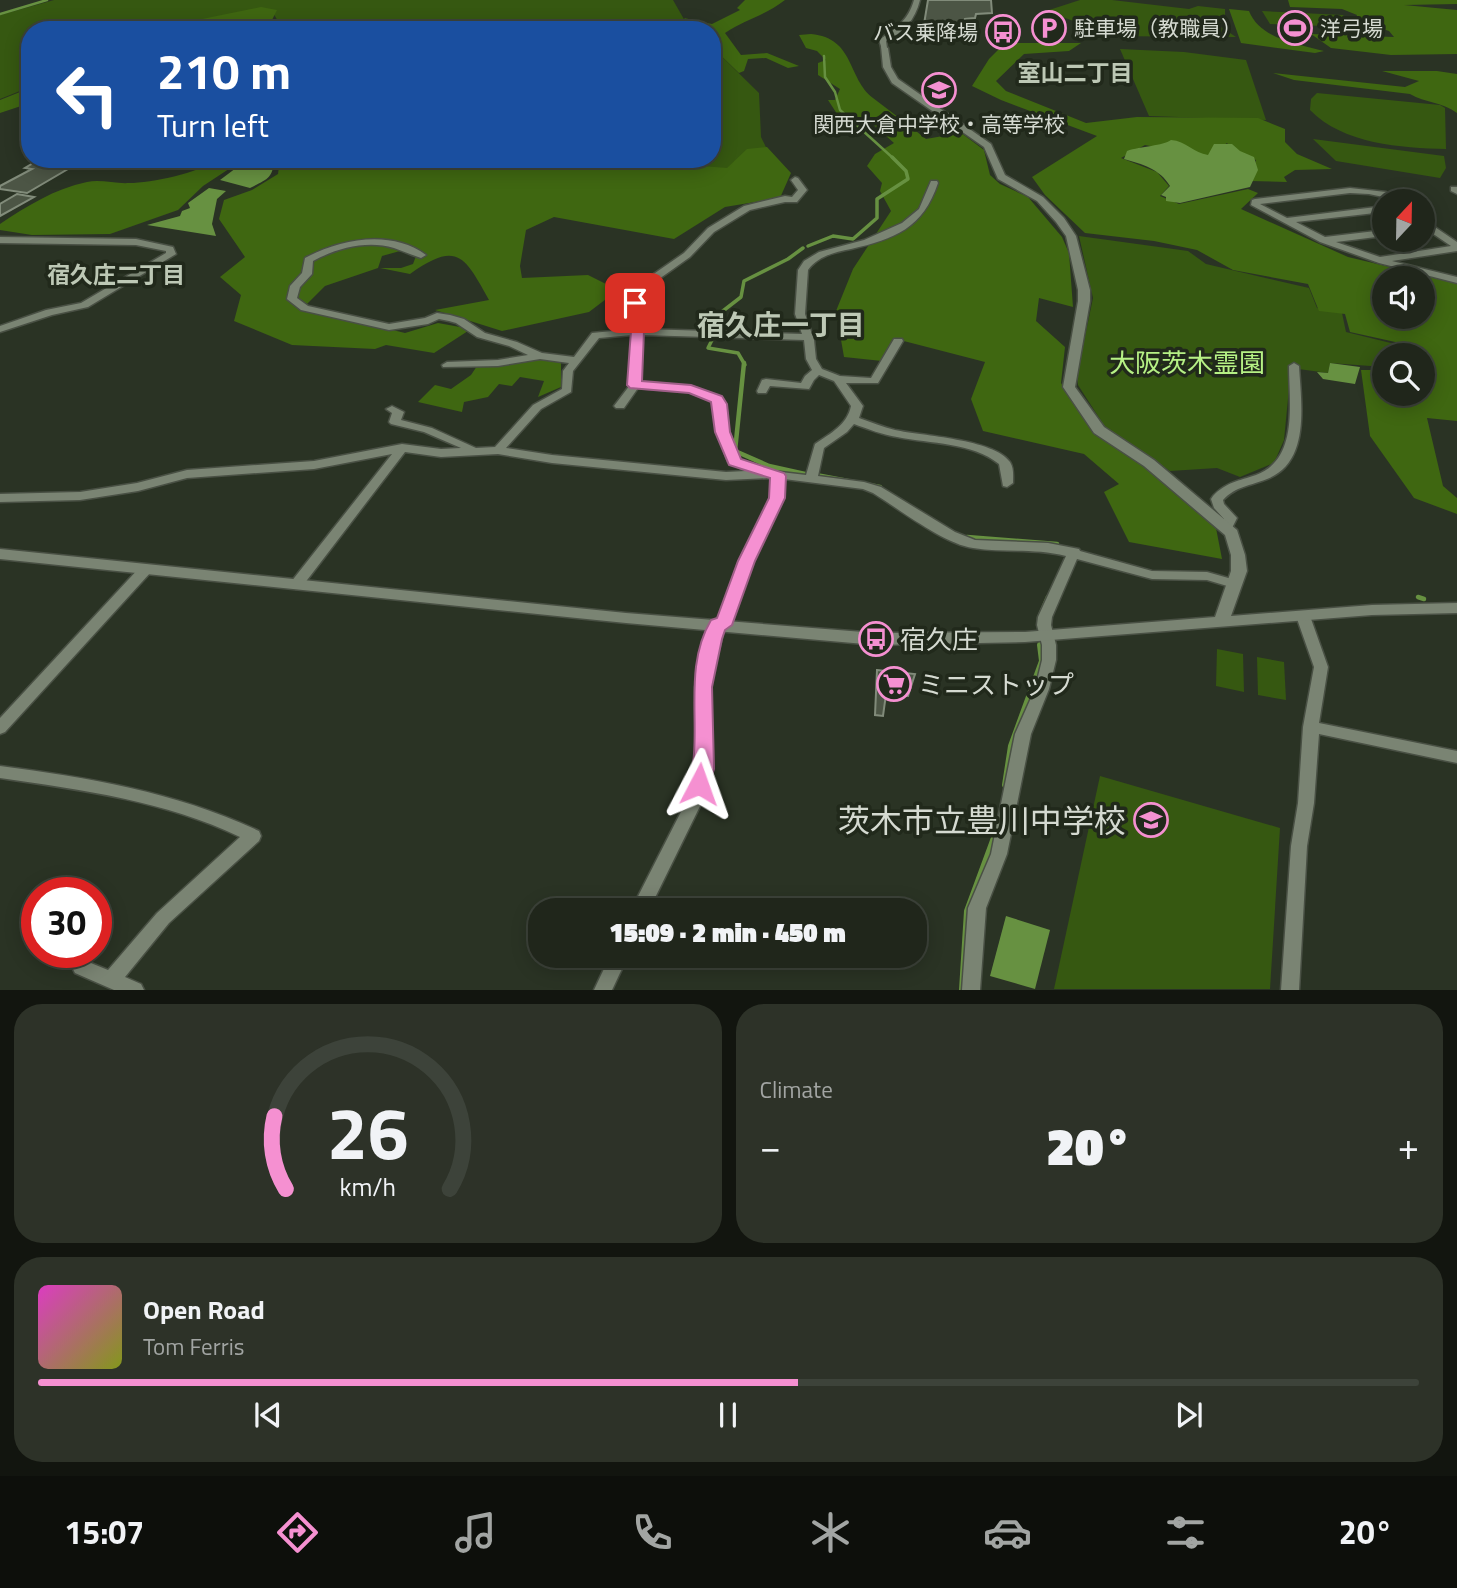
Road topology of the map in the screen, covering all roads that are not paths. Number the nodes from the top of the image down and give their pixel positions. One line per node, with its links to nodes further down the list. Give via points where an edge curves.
1 (917, 0): 2 (street, via 901,32 882,40)
2 (884, 48): 39 (street, via 895,81 988,146 1000,177 1040,199 1071,236 1084,301 1069,382 1092,423)
3 (795, 180): 17 (street, via 803,190 794,200 743,210 648,282 632,314 640,325)
4 (934, 183): 18 (street, via 918,216 894,231 806,264 800,314)
5 (1372, 191): 7 (street, via 1255,202)
6 (1372, 210): 7 (street)
7 (1285, 221): 11 (street)
8 (1435, 233): 12 (street)
9 (1372, 234): 11 (street)
10 (0, 240): 16 (street, via 136,242 170,249 171,254 84,306)
11 (1323, 240): 14 (street)
12 (1457, 247): 14 (street)
13 (421, 255): 20 (street, via 378,242 322,253 308,260 307,274 295,286 292,299 305,308 389,327 438,316 456,319 481,335)
14 (1379, 260): 15 (street)
15 (1456, 279)
16 (0, 329)
17 (637, 331): 18 (street); 21 (street, via 596,335); 26 (street)
18 (806, 337): 24 (street)
19 (898, 341): 25 (street, via 874,381)
20 (540, 356): 21 (street); 22 (street)
21 (575, 360): 33 (street, via 568,371 567,390 537,407)
22 (447, 365)
23 (1294, 366): 39 (street, via 1289,454 1270,473 1228,487 1217,499 1231,518)
24 (818, 371): 25 (street); 27 (street, via 805,387 766,382)
25 (838, 379): 30 (street, via 857,406)
26 (635, 385): 28 (street); 34 (street, via 691,389 716,399 734,461)
27 (762, 391)
28 (620, 406)
29 (392, 409): 32 (street, via 398,412 395,422)
30 (851, 419): 36 (street, via 819,446); 37 (street, via 997,457 1007,468)
31 (402, 449): 32 (street); 38 (street, via 314,465 187,474 80,496); 44 (street)
32 (479, 450): 33 (street)
33 (498, 450): 34 (street, via 726,476)
34 (763, 473): 35 (street)
35 (778, 476): 36 (street); 48 (street, via 777,498)
36 (811, 479): 40 (street, via 871,488 973,544)
37 (1006, 483)
38 (0, 498)
39 (1227, 527): 43 (street, via 1238,555)
40 (1074, 552): 43 (street, via 1152,575 1207,576); 49 (street, via 1048,608)
41 (0, 554): 42 (street)
42 (146, 569): 44 (street); 51 (street)
43 (1234, 584): 47 (street)
44 (296, 585): 48 (street)
45 (1457, 608): 46 (street)
46 (1303, 616): 47 (street); 50 (street, via 1321,667)
47 (1221, 623): 49 (street)
48 (720, 624): 49 (street, via 876,639); 54 (street, via 702,687 704,769 695,800)
49 (1047, 635): 60 (street, via 1046,676 1023,734 999,854 977,908)
50 (1311, 727): 52 (street); 61 (street)
51 (0, 728)
52 (1457, 757)
53 (0, 772): 57 (street, via 97,785 166,801 253,836 163,918)
54 (646, 898)
55 (83, 968): 57 (street)
56 (613, 968): 59 (street)
57 (111, 980): 58 (street)
58 (135, 989)
59 (603, 989)
60 (971, 989)
61 (1290, 989)

